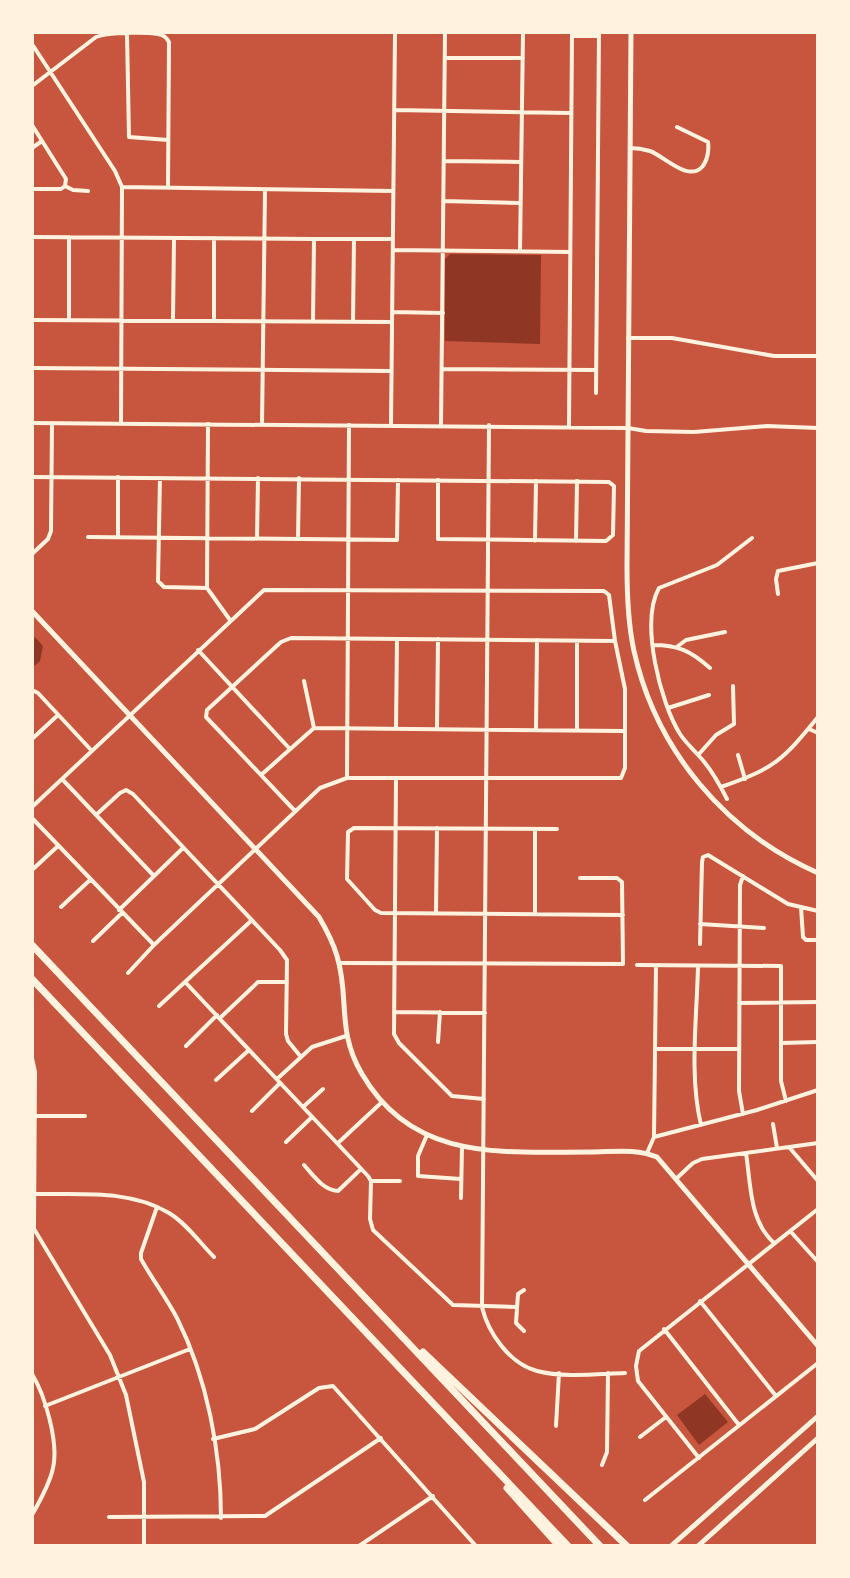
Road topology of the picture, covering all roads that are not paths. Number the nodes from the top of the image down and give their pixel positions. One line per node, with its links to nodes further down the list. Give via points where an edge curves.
1 (395, 32): 13 (street)
2 (445, 32): 9 (street)
3 (523, 32): 10 (street)
4 (631, 32): 22 (street)
5 (127, 34): 11 (street, via 96,37); 19 (street, via 129,137); 19 (street, via 161,34 169,42)
6 (572, 34): 7 (street); 16 (street)
7 (599, 34): 65 (street)
8 (32, 44): 11 (street)
9 (445, 58): 10 (street); 14 (street)
10 (523, 58): 15 (street)
11 (51, 72): 12 (street); 26 (street)
12 (32, 86)
13 (394, 110): 14 (street); 31 (street)
14 (444, 111): 15 (street); 23 (street)
15 (522, 112): 16 (street); 24 (street)
16 (571, 113): 46 (street)
17 (32, 125): 20 (street)
18 (677, 127): 22 (street, via 708,142 701,169 684,170 651,151)
19 (168, 140): 27 (street)
20 (42, 141): 21 (street); 25 (street, via 66,179)
21 (32, 148)
22 (630, 148): 58 (street)
23 (444, 161): 24 (street); 32 (street)
24 (521, 162): 33 (street)
25 (65, 186): 28 (street); 30 (street)
26 (122, 187): 27 (street); 36 (street)
27 (168, 188): 29 (street)
28 (32, 189)
29 (265, 190): 31 (street); 39 (street)
30 (88, 191)
31 (393, 191): 42 (street)
32 (443, 201): 33 (street); 44 (street)
33 (521, 203): 45 (street)
34 (32, 237): 35 (street)
35 (69, 237): 36 (street); 51 (street)
36 (122, 238): 37 (street); 49 (street)
37 (174, 238): 38 (street); 52 (street)
38 (214, 238): 39 (street); 53 (street)
39 (264, 239): 40 (street); 54 (street)
40 (314, 239): 41 (street); 55 (street)
41 (354, 239): 42 (street); 56 (street)
42 (393, 239): 43 (street)
43 (393, 250): 44 (street); 47 (street)
44 (443, 251): 45 (street); 48 (street)
45 (520, 251): 46 (street)
46 (570, 252): 64 (street)
47 (392, 312): 48 (street); 57 (street)
48 (443, 313): 62 (street)
49 (121, 319): 51 (street); 52 (street); 61 (street)
50 (32, 320): 51 (street)
51 (69, 320)
52 (173, 321): 53 (street)
53 (214, 321): 54 (street)
54 (263, 322): 55 (street); 63 (street)
55 (313, 322): 56 (street)
56 (353, 322): 57 (street)
57 (392, 322): 66 (street)
58 (628, 338): 59 (street, via 672,338 774,356); 78 (street)
59 (818, 356)
60 (32, 368): 61 (street)
61 (121, 368): 63 (street); 70 (street)
62 (442, 369): 64 (street); 76 (street)
63 (263, 370): 66 (street); 72 (street)
64 (569, 370): 65 (street); 77 (street)
65 (597, 370): 67 (street)
66 (391, 371): 74 (street)
67 (596, 393)
68 (32, 423): 69 (street)
69 (52, 423): 70 (street); 81 (street)
70 (121, 424): 71 (street)
71 (208, 424): 72 (street); 86 (street)
72 (262, 425): 73 (street)
73 (349, 425): 74 (street); 87 (street)
74 (391, 425): 76 (street)
75 (489, 425): 76 (street); 77 (street); 90 (street)
76 (441, 426)
77 (569, 426): 78 (street)
78 (628, 428): 79 (street); 169 (street, via 628,614 634,651 656,715 680,758 717,804 766,844)
79 (818, 428)
80 (32, 477): 81 (street)
81 (52, 477): 82 (street); 104 (street, via 51,531)
82 (118, 477): 83 (street); 94 (street)
83 (160, 478): 86 (street); 95 (street)
84 (258, 478): 85 (street); 86 (street); 98 (street)
85 (299, 478): 87 (street); 99 (street)
86 (208, 479): 96 (street)
87 (349, 479): 88 (street); 100 (street)
88 (398, 480): 89 (street); 100 (street, via 397,540)
89 (438, 480): 90 (street); 101 (street, via 438,539)
90 (489, 480): 91 (street); 101 (street)
91 (536, 481): 92 (street); 102 (street)
92 (577, 481): 103 (street); 103 (street, via 613,484 613,535 606,541)
93 (88, 537): 94 (street)
94 (118, 537): 95 (street)
95 (158, 537): 96 (street); 106 (street, via 159,584)
96 (208, 538): 98 (street); 106 (street)
97 (752, 538): 120 (street, via 717,565 659,588)
98 (257, 539): 99 (street)
99 (298, 539): 100 (street)
100 (349, 540): 107 (street)
101 (488, 541): 102 (street); 108 (street)
102 (535, 541): 103 (street)
103 (576, 541)
104 (33, 550)
105 (818, 563): 109 (street, via 778,571)
106 (207, 588): 111 (street)
107 (348, 589): 108 (street); 111 (street, via 264,590); 113 (street)
108 (488, 590): 116 (street); 119 (street, via 604,591 610,599)
109 (778, 594)
110 (32, 611): 130 (street)
111 (230, 620): 122 (street)
112 (725, 632): 121 (street)
113 (348, 638): 114 (street); 125 (street, via 285,640); 134 (street)
114 (397, 639): 115 (street); 135 (street)
115 (438, 639): 116 (street); 136 (street)
116 (488, 640): 117 (street); 138 (street)
117 (537, 640): 118 (street); 139 (street)
118 (577, 641): 119 (street); 140 (street)
119 (615, 641): 141 (street, via 625,689)
120 (653, 645): 121 (street); 129 (street)
121 (678, 646): 123 (street)
122 (198, 650): 125 (street); 130 (street)
123 (710, 668)
124 (304, 681): 133 (street)
125 (231, 686): 144 (street); 148 (street, via 206,717)
126 (733, 686): 146 (street, via 734,724)
127 (32, 690): 131 (street)
128 (709, 695): 129 (street)
129 (668, 708): 146 (street, via 679,733)
130 (130, 714): 145 (street); 167 (street)
131 (58, 715): 143 (street); 145 (street)
132 (818, 717): 137 (street)
133 (314, 728): 134 (street); 144 (street)
134 (347, 729): 135 (street); 149 (street)
135 (396, 729): 136 (street)
136 (437, 729): 138 (street)
137 (809, 729): 142 (street); 152 (street, via 784,757)
138 (487, 730): 139 (street); 153 (street)
139 (536, 730): 140 (street)
140 (577, 731): 141 (street)
141 (625, 731): 153 (street, via 623,777 616,780)
142 (818, 733)
143 (32, 739)
144 (290, 748): 148 (street)
145 (92, 751): 151 (street)
146 (699, 755): 154 (street)
147 (738, 755): 152 (street)
148 (261, 775): 157 (street)
149 (347, 778): 150 (street); 157 (street, via 320,788)
150 (396, 778): 153 (street); 160 (street)
151 (62, 779): 156 (street); 158 (street)
152 (745, 779): 154 (street)
153 (487, 780): 162 (street)
154 (721, 787): 155 (street)
155 (727, 799)
156 (32, 807)
157 (295, 811): 167 (street)
158 (97, 814): 166 (street, via 120,793 130,792); 170 (street)
159 (32, 818): 165 (street)
160 (396, 828): 161 (street); 179 (street); 179 (street, via 349,830 347,876 375,910)
161 (437, 828): 162 (street); 180 (street)
162 (486, 829): 163 (street); 181 (street)
163 (535, 829): 164 (street); 182 (street)
164 (557, 829)
165 (58, 846): 168 (street); 173 (street)
166 (183, 848): 170 (street); 174 (street)
167 (256, 849): 174 (street); 194 (street, via 319,917)
168 (32, 870)
169 (818, 873)
170 (154, 876): 177 (street)
171 (743, 876): 176 (street); 185 (street, via 716,858 703,857); 186 (street)
172 (580, 878): 183 (street, via 620,880)
173 (90, 880): 175 (street); 177 (street)
174 (218, 884): 184 (street); 192 (street)
175 (61, 907)
176 (801, 907): 178 (street); 188 (street, via 803,937)
177 (121, 911): 189 (street); 192 (street)
178 (818, 911)
179 (395, 914): 180 (street); 193 (street)
180 (436, 914): 181 (street)
181 (486, 914): 182 (street); 195 (street)
182 (535, 914): 183 (street)
183 (623, 915): 195 (street, via 623,964)
184 (252, 920): 202 (street, via 286,957); 203 (street)
185 (700, 924): 186 (street); 190 (street)
186 (740, 925): 187 (street); 199 (street)
187 (764, 928)
188 (818, 940)
189 (93, 941)
190 (700, 944)
191 (32, 945): 270 (highway)
192 (154, 945): 200 (street)
193 (395, 962): 194 (street); 195 (street); 208 (street)
194 (339, 963): 212 (street)
195 (485, 963): 210 (street)
196 (637, 965): 197 (street)
197 (656, 966): 198 (street); 217 (street)
198 (698, 966): 199 (street); 218 (street)
199 (739, 967): 204 (street, via 781,966); 206 (street)
200 (128, 973)
201 (32, 979): 290 (highway)
202 (287, 982): 211 (street, via 258,982); 221 (street, via 286,1034)
203 (186, 983): 207 (street); 211 (street)
204 (783, 1002): 205 (street); 206 (street); 215 (street)
205 (818, 1002)
206 (739, 1003): 219 (street)
207 (159, 1006)
208 (394, 1012): 209 (street); 227 (street, via 397,1040 451,1095)
209 (440, 1012): 210 (street); 213 (street)
210 (485, 1013): 227 (street)
211 (218, 1016): 216 (street); 220 (street)
212 (346, 1036): 221 (street, via 317,1045); 229 (street, via 355,1062)
213 (438, 1042)
214 (818, 1042): 215 (street)
215 (781, 1043): 228 (street)
216 (186, 1046)
217 (655, 1049): 218 (street); 239 (street)
218 (696, 1049): 219 (street); 237 (street)
219 (739, 1049): 232 (street)
220 (249, 1050): 223 (street); 224 (street)
221 (301, 1057): 224 (street)
222 (32, 1058): 233 (street)
223 (216, 1080)
224 (279, 1081): 230 (street); 231 (street)
225 (323, 1089): 230 (street)
226 (818, 1090): 228 (street)
227 (484, 1099): 246 (street)
228 (786, 1101): 232 (street)
229 (382, 1102): 238 (street); 241 (street)
230 (303, 1107): 235 (street)
231 (252, 1111)
232 (743, 1114): 237 (street)
233 (33, 1116): 234 (street); 256 (street)
234 (85, 1116)
235 (312, 1117): 240 (street); 241 (street)
236 (773, 1124): 245 (street)
237 (701, 1125): 239 (street)
238 (427, 1135): 243 (street); 252 (street, via 417,1175)
239 (654, 1137): 247 (street)
240 (286, 1142)
241 (338, 1143): 250 (street)
242 (818, 1143): 244 (street)
243 (462, 1147): 246 (street); 252 (street)
244 (789, 1147): 245 (street); 255 (street)
245 (777, 1148): 248 (street)
246 (484, 1151): 247 (street); 267 (street)
247 (647, 1153): 251 (street)
248 (746, 1153): 251 (street, via 698,1160); 261 (street, via 755,1216)
249 (304, 1165): 250 (street, via 335,1191)
250 (361, 1169): 253 (street)
251 (677, 1178): 264 (street)
252 (461, 1179): 257 (street)
253 (371, 1181): 254 (street); 267 (street, via 373,1230 450,1303)
254 (400, 1181)
255 (818, 1181)
256 (33, 1194): 258 (street, via 123,1196); 279 (street, via 35,1233)
257 (461, 1198)
258 (157, 1207): 262 (street, via 174,1216); 273 (street, via 141,1259)
259 (818, 1209): 260 (street)
260 (791, 1232): 261 (street); 263 (street)
261 (775, 1243): 264 (street)
262 (214, 1257)
263 (818, 1262)
264 (747, 1263): 266 (street); 272 (street)
265 (524, 1290): 268 (street)
266 (700, 1301): 269 (street); 280 (street)
267 (482, 1307): 268 (street); 275 (street, via 488,1329 515,1357 535,1371)
268 (516, 1307): 271 (street, via 516,1323)
269 (664, 1329): 283 (street, via 639,1351 636,1374); 285 (street)
270 (397, 1330): 305 (highway); 306 (highway)
271 (524, 1331)
272 (818, 1346)
273 (190, 1349): 279 (street); 289 (street)
274 (818, 1363): 280 (street)
275 (559, 1373): 276 (street); 284 (street)
276 (608, 1373): 277 (street); 292 (street, via 607,1452)
277 (625, 1373)
278 (32, 1374): 281 (street)
279 (119, 1377): 281 (street); 297 (street, via 143,1476)
280 (776, 1397): 285 (street)
281 (45, 1406): 295 (street, via 54,1466)
282 (818, 1416): 299 (street)
283 (666, 1417): 286 (street); 291 (street)
284 (556, 1426)
285 (739, 1426): 291 (street)
286 (640, 1437)
287 (381, 1438): 289 (street, via 329,1385 255,1429); 293 (street); 298 (street, via 269,1514)
288 (818, 1438): 307 (street)
289 (213, 1439): 298 (street)
290 (477, 1450): 303 (highway); 304 (highway)
291 (699, 1458): 294 (street)
292 (602, 1465)
293 (433, 1496): 301 (street); 302 (street)
294 (645, 1500)
295 (32, 1515)
296 (109, 1517): 297 (street)
297 (144, 1517): 298 (street); 300 (street)
298 (221, 1518)
299 (672, 1545)
300 (144, 1546)
301 (359, 1546)
302 (476, 1546)
303 (559, 1546)
304 (568, 1546)
305 (600, 1546)
306 (627, 1546)
307 (698, 1546)

